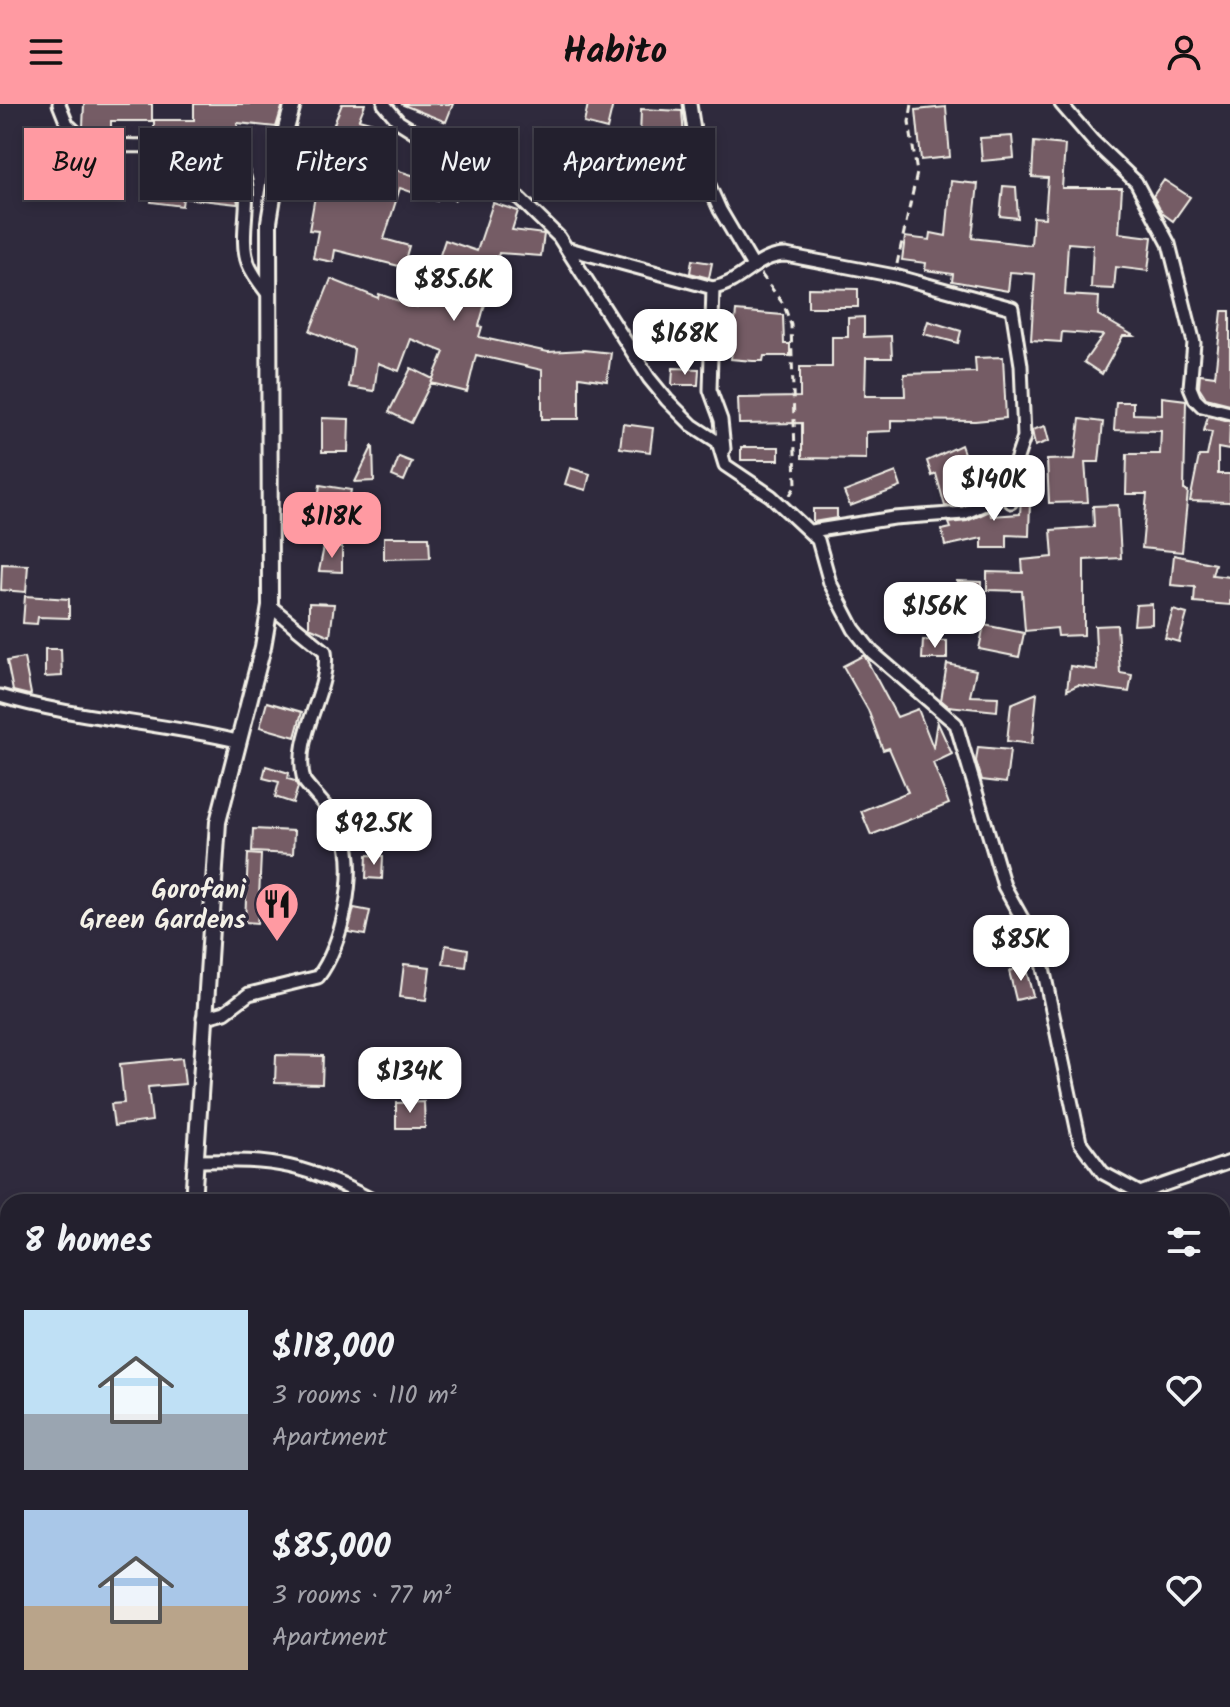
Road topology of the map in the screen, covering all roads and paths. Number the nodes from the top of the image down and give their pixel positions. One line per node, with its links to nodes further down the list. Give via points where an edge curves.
1 (59, 104): 11 (street, via 67,124 87,143 171,146 232,157 247,188 248,262)
2 (293, 104): 11 (street, via 273,185)
3 (384, 104): 7 (street, via 399,122 519,198)
4 (690, 104): 8 (street, via 699,163)
5 (912, 104): 9 (path, via 909,122 917,173)
6 (1061, 104): 12 (street, via 1136,182 1169,244 1194,343 1190,387 1202,406)
7 (569, 249): 10 (street); 13 (street, via 649,378 692,425 718,442)
8 (753, 266): 9 (street, via 773,255 786,255); 10 (street, via 728,286); 14 (path, via 784,305 791,325 796,485)
9 (895, 276): 15 (street, via 1014,311 1024,437 1012,496 964,513)
10 (713, 288): 13 (street, via 710,390 721,420)
11 (268, 294): 16 (street)
12 (1230, 413)
13 (725, 465): 14 (street)
14 (787, 511): 15 (street)
15 (815, 530): 24 (street, via 839,604 854,629 872,652 956,724 1004,886 1039,949 1080,1142 1103,1173)
16 (270, 606): 18 (street); 19 (street, via 325,651 302,773 347,843 344,914 318,977 249,994 225,1012)
17 (0, 696): 18 (street, via 64,714 181,728)
18 (237, 741): 19 (street, via 218,822)
19 (203, 1018): 20 (street)
20 (196, 1161): 22 (street); 23 (street, via 288,1164)
21 (1230, 1162): 25 (street)
22 (194, 1194)
23 (360, 1194)
24 (1137, 1194)
25 (1153, 1194)

